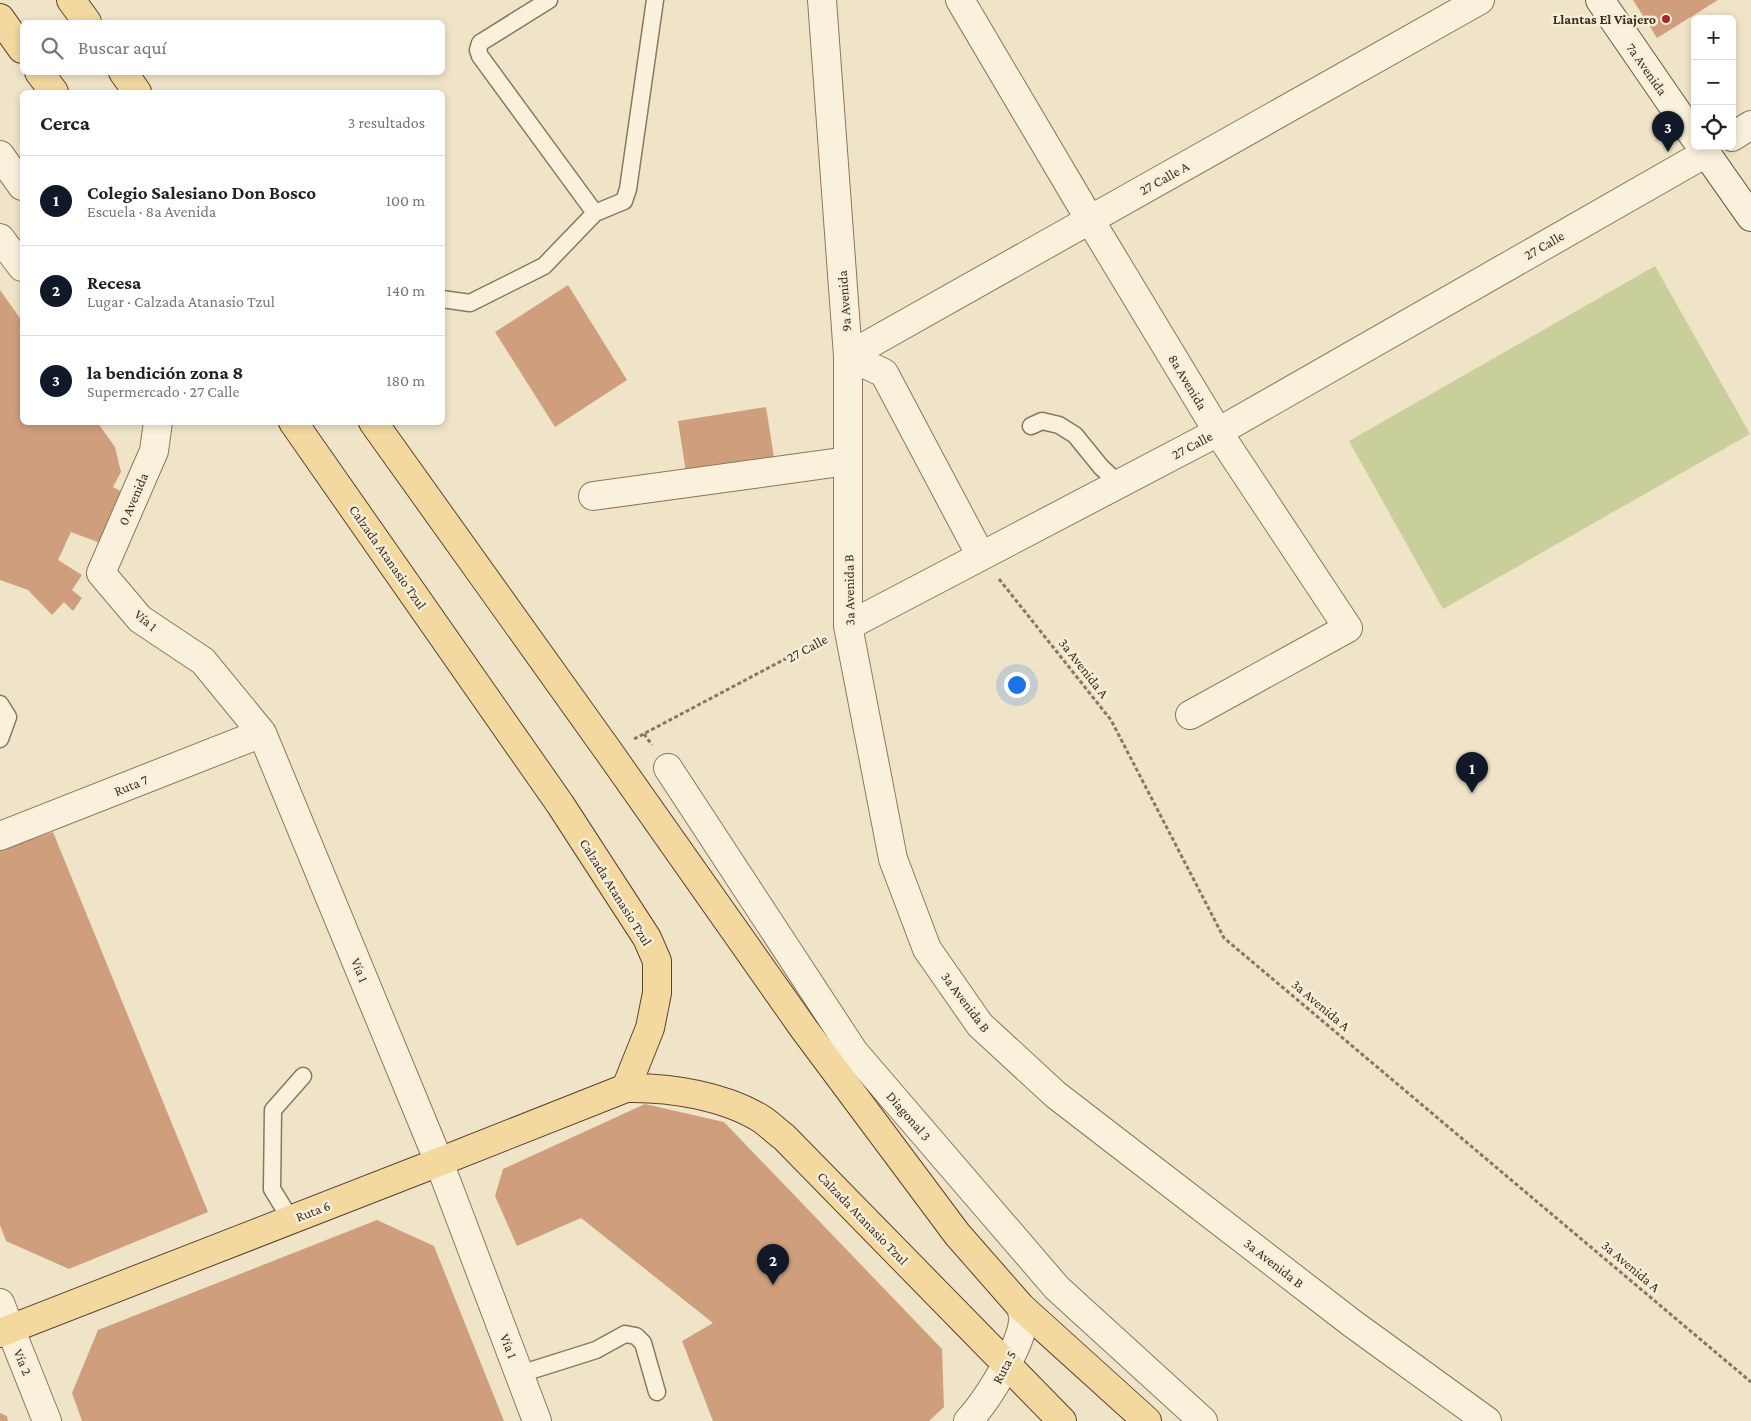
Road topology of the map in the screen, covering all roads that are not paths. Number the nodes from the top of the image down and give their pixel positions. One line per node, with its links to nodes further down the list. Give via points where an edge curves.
1 (71, 0): 9 (main road)
2 (549, 0): 22 (lane, via 480,43 478,50)
3 (655, 0): 22 (lane, via 628,189 624,201)
4 (822, 0): 28 (street, 9a Avenida)
5 (960, 0): 24 (street, 8a Avenida)
6 (1480, 0): 24 (street, 27 Calle A)
7 (1600, 0): 16 (street, 7a Avenida)
8 (0, 18): 10 (main road)
9 (86, 20)
10 (20, 46)
11 (41, 75): 13 (main road)
12 (125, 75): 14 (main road)
13 (52, 90)
14 (136, 90)
15 (1751, 125): 17 (street)
16 (1691, 127)
17 (1736, 134)
18 (1698, 150): 33 (street, 27 Calle)
19 (1708, 150): 23 (street, 7a Avenida)
20 (0, 155): 21 (street)
21 (20, 183)
22 (595, 213): 27 (lane, via 544,266 470,303)
23 (1751, 217)
24 (1090, 220): 28 (street, 27 Calle A); 33 (street, 8a Avenida)
25 (0, 238): 26 (street)
26 (20, 265)
27 (445, 299)
28 (848, 356): 34 (street, 3a Avenida B); 37 (street, via 884,373)
29 (158, 425): 38 (street, 0 Avenida, via 154,451)
30 (295, 425): 47 (main road, Calzada Atanasio Tzul, via 560,804 647,938 657,961 658,993 650,1028)
31 (375, 425): 51 (main road, via 804,1029 957,1234)
32 (1031, 426): 35 (lane, via 1042,421 1059,425 1075,435)
33 (1218, 432): 35 (street, 27 Calle); 41 (street, 8a Avenida, via 1348,628)
34 (848, 461): 36 (street); 39 (street, 3a Avenida B)
35 (1119, 484): 37 (street, 27 Calle)
36 (593, 496)
37 (982, 556): 39 (street, 27 Calle)
38 (101, 573): 42 (street, Vía 1, via 140,619 203,661)
39 (848, 626): 62 (street, 3a Avenida B, via 893,859 927,949 980,1025 1056,1095 1353,1324)
40 (0, 704): 43 (lane, via 8,717)
41 (1190, 715)
42 (262, 733): 45 (street, Ruta 7); 48 (street, Vía 1)
43 (0, 739)
44 (668, 768): 61 (street, Diagonal 3, via 854,1052 1057,1288)
45 (0, 836)
46 (303, 1076): 49 (lane, via 273,1110 272,1189)
47 (626, 1088): 48 (main road, Ruta 6); 53 (main road, Calzada Atanasio Tzul, via 673,1089 740,1108 763,1120 784,1137)
48 (439, 1162): 49 (main road, Ruta 6); 54 (street, Vía 1)
49 (291, 1220): 52 (main road, Ruta 6)
50 (0, 1303): 52 (street, Vía 2)
51 (1021, 1307): 53 (street, Ruta 5, via 1024,1321); 60 (main road)
52 (5, 1331): 56 (street, Vía 2)
53 (1006, 1364): 58 (street, Ruta 5); 59 (main road, Calzada Atanasio Tzul)
54 (520, 1374): 55 (lane, via 596,1350 625,1334 636,1336 643,1343); 57 (street, Vía 1)
55 (657, 1392)
56 (47, 1421)
57 (537, 1421)
58 (968, 1421)
59 (1062, 1421)
60 (1146, 1421)
61 (1203, 1421)
62 (1487, 1421)

